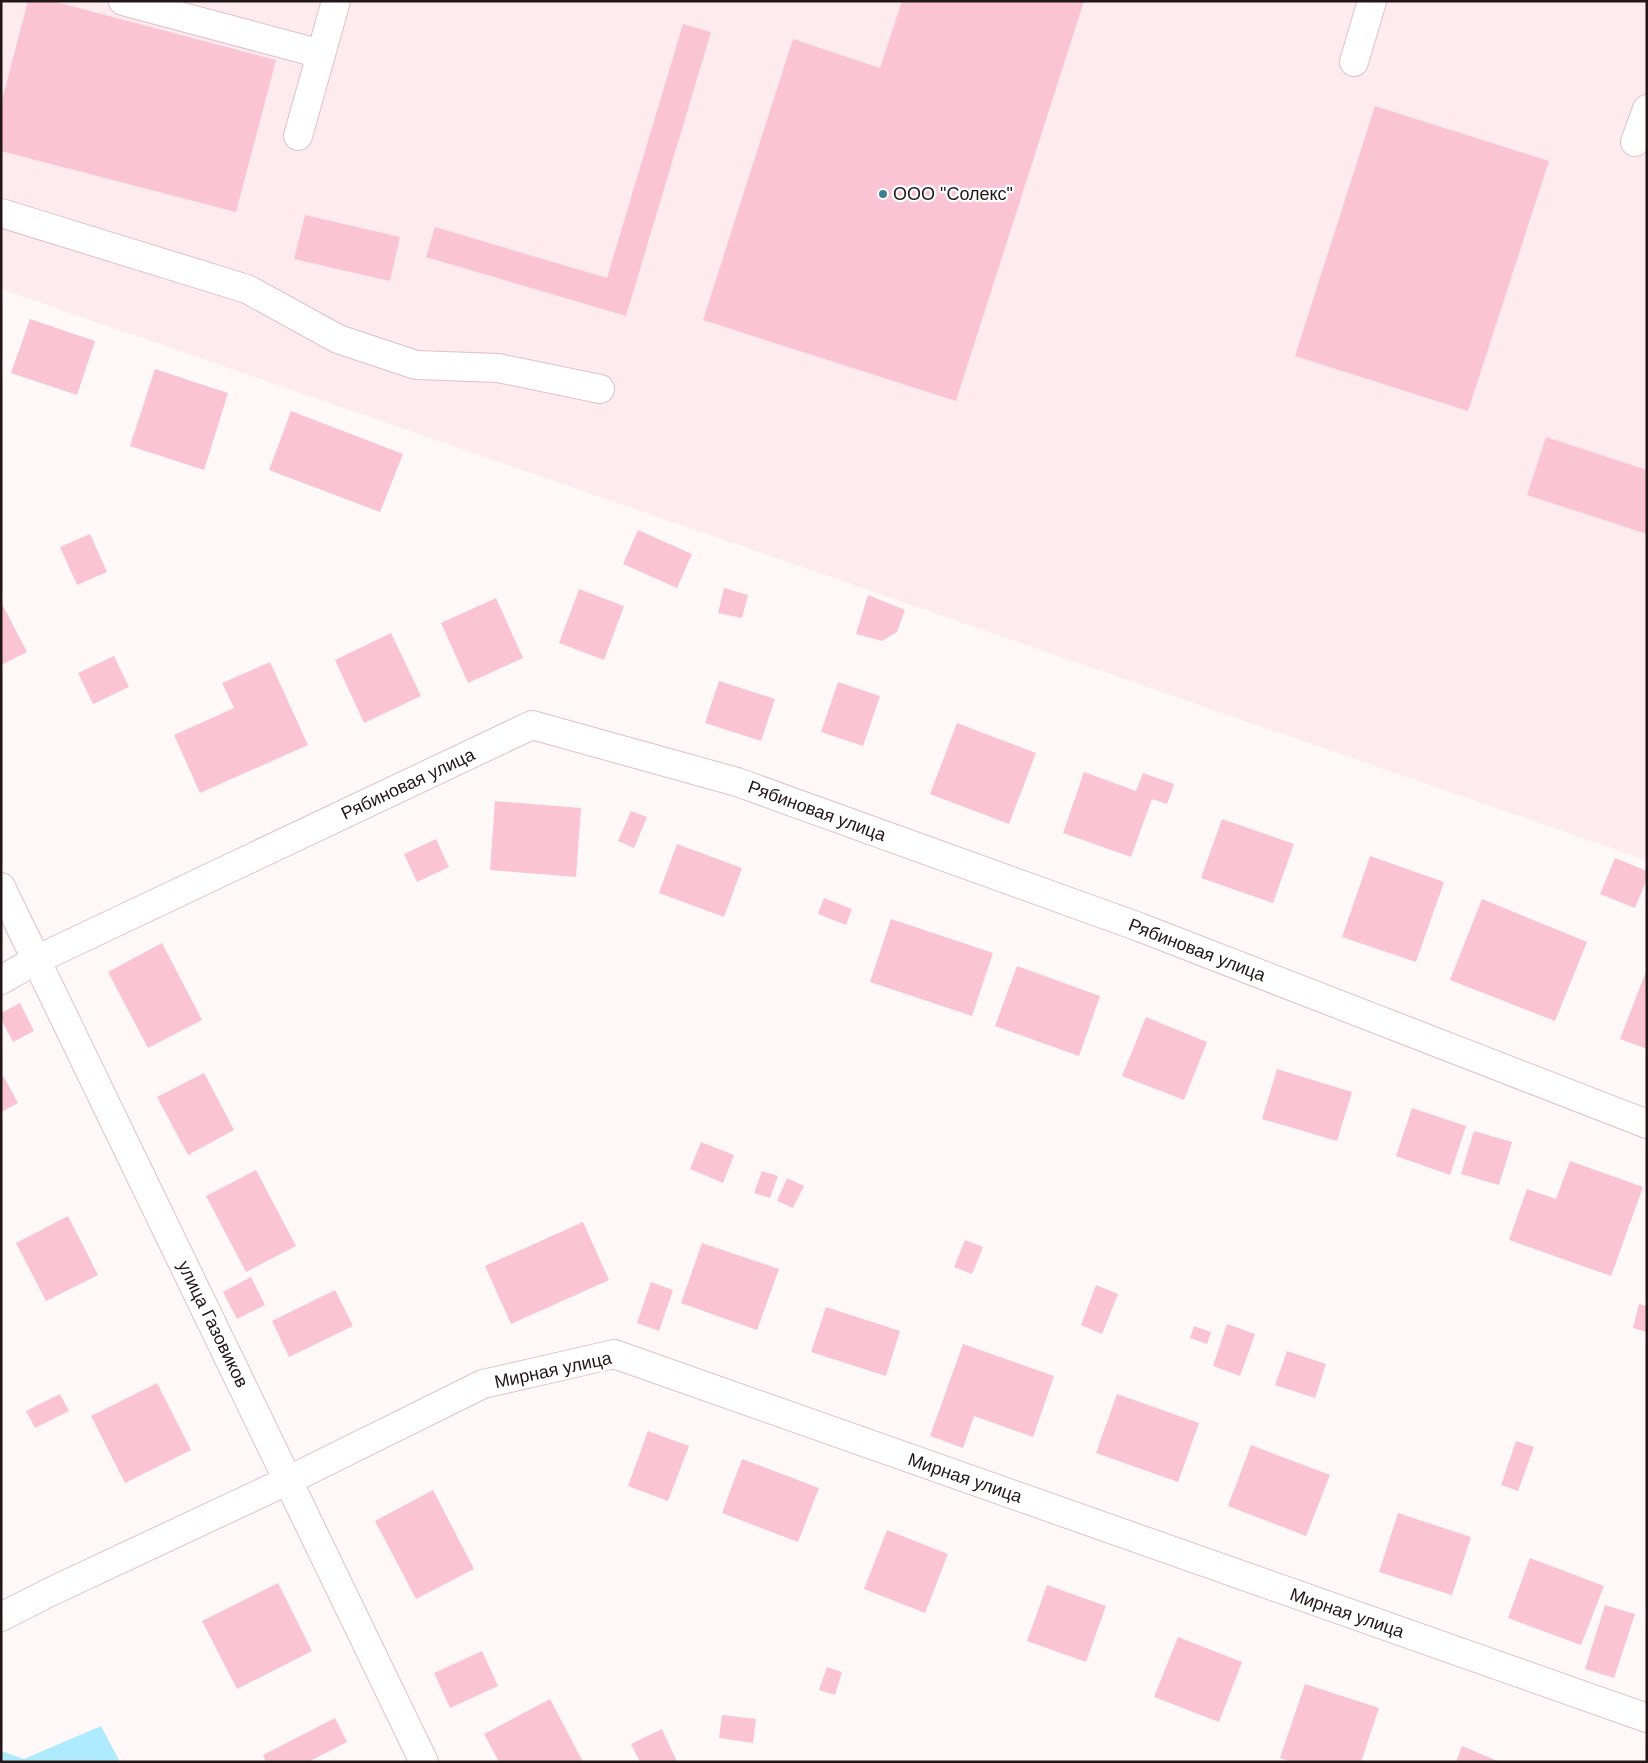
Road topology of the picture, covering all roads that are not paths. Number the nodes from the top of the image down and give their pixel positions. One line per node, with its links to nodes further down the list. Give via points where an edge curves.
1 (123, 1): 4 (street)
2 (336, 1): 4 (street)
3 (1372, 1): 5 (street)
4 (321, 54): 7 (street)
5 (1354, 62)
6 (1647, 109): 8 (street)
7 (298, 136)
8 (1636, 142)
9 (1, 213): 10 (street, via 248,289 338,339 416,365 498,368)
10 (600, 390)
11 (1, 887): 12 (street, улица Газовиков)
12 (36, 960): 13 (street, Рябиновая улица); 14 (street, Рябиновая улица, via 532,725 737,782 1139,927); 15 (street, улица Газовиков)
13 (1, 980)
14 (1647, 1124)
15 (289, 1480): 16 (street, Мирная улица); 17 (street, Мирная улица, via 483,1384 614,1354); 18 (street, улица Газовиков)
16 (1, 1617)
17 (1647, 1718)
18 (424, 1762)

